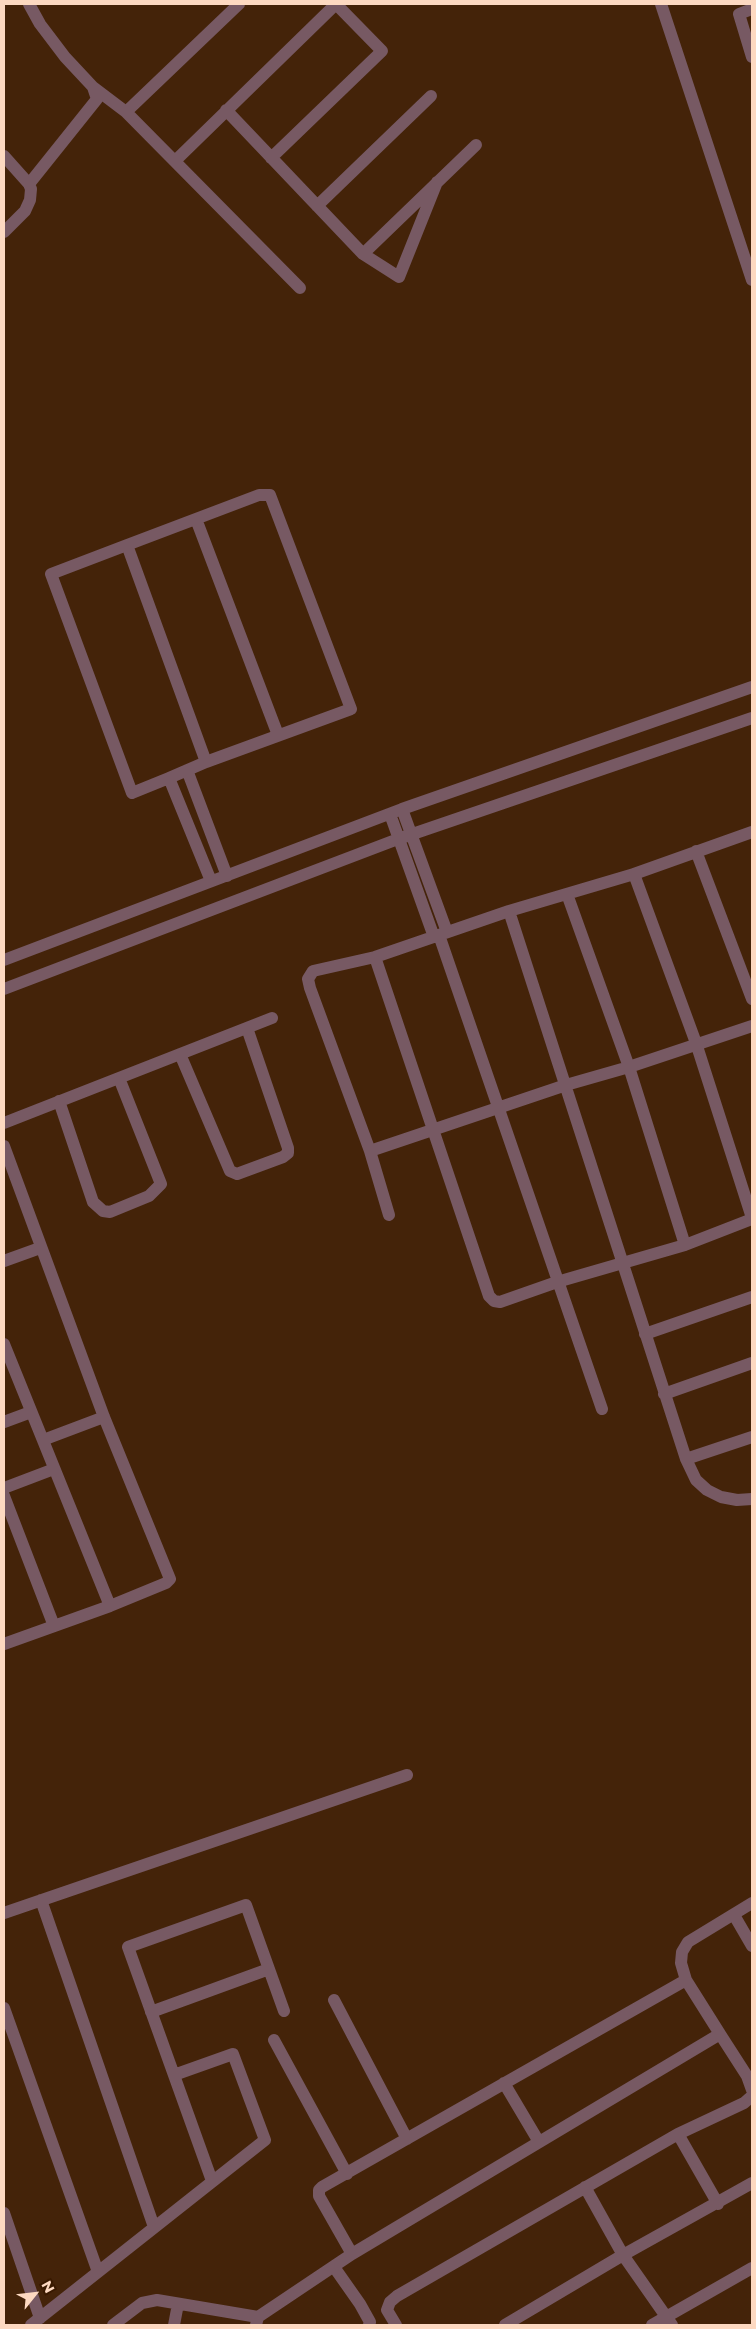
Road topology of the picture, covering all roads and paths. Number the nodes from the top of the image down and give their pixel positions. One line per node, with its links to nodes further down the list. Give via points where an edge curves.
1 (29, 4): 7 (street, via 65,58)
2 (239, 4): 10 (street)
3 (661, 4): 20 (street)
4 (737, 9): 5 (street); 6 (street)
5 (752, 9)
6 (752, 58)
7 (93, 87): 10 (street); 16 (street, via 97,99)
8 (431, 96): 17 (street)
9 (226, 110): 13 (street); 13 (street, via 336,4 382,51); 14 (street)
10 (126, 112): 14 (street)
11 (476, 145): 15 (street)
12 (4, 156): 16 (street)
13 (271, 158): 17 (street)
14 (175, 160): 21 (street)
15 (437, 182): 19 (street); 19 (street, via 398,277)
16 (29, 184): 18 (street, via 30,200 25,211)
17 (316, 206): 19 (street)
18 (4, 232)
19 (363, 254)
20 (752, 280)
21 (300, 288)
22 (196, 519): 23 (street); 26 (street); 26 (street, via 259,495 270,495 277,513 350,709)
23 (127, 546): 27 (street); 29 (street, via 51,574 132,793)
24 (752, 687): 30 (street)
25 (752, 718): 33 (street)
26 (278, 735): 27 (street)
27 (206, 762): 28 (street)
28 (186, 770): 29 (street); 37 (street)
29 (169, 778): 38 (street)
30 (402, 809): 31 (street); 33 (street)
31 (390, 814): 34 (street); 37 (street)
32 (752, 832): 35 (street)
33 (412, 834): 34 (street); 41 (street)
34 (398, 839): 41 (street); 44 (street)
35 (696, 851): 36 (street); 45 (street)
36 (634, 874): 39 (street); 49 (street)
37 (226, 876): 38 (street)
38 (211, 882): 43 (street)
39 (567, 894): 40 (street); 51 (street)
40 (509, 911): 41 (street); 53 (street)
41 (440, 935): 42 (street); 55 (street)
42 (375, 957): 57 (street); 59 (street, via 313,971 308,979)
43 (4, 960)
44 (4, 990)
45 (752, 999)
46 (272, 1018): 48 (street)
47 (752, 1026): 49 (street)
48 (247, 1028): 50 (street); 50 (street, via 288,1148 283,1157 237,1174 230,1171)
49 (696, 1043): 51 (street); 61 (street)
50 (180, 1054): 52 (street)
51 (629, 1067): 53 (street); 62 (street)
52 (119, 1078): 54 (street); 54 (street, via 161,1184 149,1196 110,1212 103,1211 93,1202)
53 (566, 1084): 55 (street); 65 (street)
54 (59, 1101): 56 (street)
55 (497, 1108): 57 (street); 66 (street)
56 (4, 1122)
57 (433, 1132): 59 (street); 66 (street, via 489,1296 500,1302)
58 (4, 1146): 63 (street)
59 (370, 1151): 60 (street)
60 (390, 1215)
61 (752, 1219): 62 (street)
62 (685, 1245): 65 (street)
63 (40, 1248): 64 (street); 74 (street)
64 (4, 1261)
65 (624, 1263): 66 (street); 68 (street)
66 (557, 1282): 72 (street)
67 (752, 1297): 68 (street)
68 (645, 1334): 71 (street)
69 (4, 1344): 73 (street)
70 (752, 1363): 71 (street)
71 (664, 1394): 78 (street)
72 (602, 1409)
73 (31, 1412): 75 (street); 77 (street)
74 (104, 1417): 77 (street); 83 (street, via 170,1579)
75 (4, 1422)
76 (752, 1437): 78 (street)
77 (43, 1440): 79 (street)
78 (686, 1459): 82 (street, via 696,1480 707,1490 721,1497)
79 (54, 1469): 80 (street); 83 (street)
80 (4, 1488)
81 (4, 1496): 84 (street)
82 (752, 1500)
83 (110, 1606): 84 (street)
84 (54, 1626): 85 (street)
85 (4, 1644)
86 (406, 1775): 87 (street)
87 (41, 1900): 89 (street); 113 (street)
88 (752, 1903): 90 (street)
89 (4, 1913)
90 (734, 1915): 91 (street); 93 (street, via 688,1942 682,1952 681,1963)
91 (752, 1946)
92 (269, 1969): 96 (street); 97 (street); 97 (street, via 246,1905 128,1947)
93 (686, 1980): 98 (street); 101 (street)
94 (334, 2000): 105 (street)
95 (4, 2008): 118 (street)
96 (284, 2011)
97 (151, 2012): 100 (street)
98 (720, 2034): 102 (street, via 747,2076); 106 (street)
99 (274, 2040): 107 (street)
100 (174, 2075): 108 (street); 108 (street, via 233,2054 265,2140)
101 (504, 2084): 105 (street); 106 (street)
102 (752, 2090)
103 (752, 2096): 104 (street)
104 (678, 2134): 110 (street); 111 (street)
105 (407, 2138): 107 (street)
106 (539, 2142): 114 (street)
107 (347, 2174): 114 (street, via 319,2190)
108 (212, 2181): 113 (street)
109 (752, 2183): 111 (street)
110 (585, 2187): 115 (street); 126 (street, via 397,2296 387,2310)
111 (718, 2204): 115 (street)
112 (4, 2213): 120 (street)
113 (154, 2227): 118 (street)
114 (352, 2254): 116 (street)
115 (622, 2255): 122 (street); 127 (street)
116 (334, 2267): 121 (street); 125 (street, via 360,2304)
117 (752, 2268): 122 (street)
118 (98, 2272): 120 (street)
119 (178, 2304): 121 (street); 123 (street, via 157,2300 142,2303); 124 (street)
120 (36, 2321)
121 (257, 2321)
122 (669, 2321): 128 (street)
123 (113, 2325)
124 (174, 2325)
125 (369, 2325)
126 (396, 2325)
127 (505, 2325)
128 (652, 2325)

